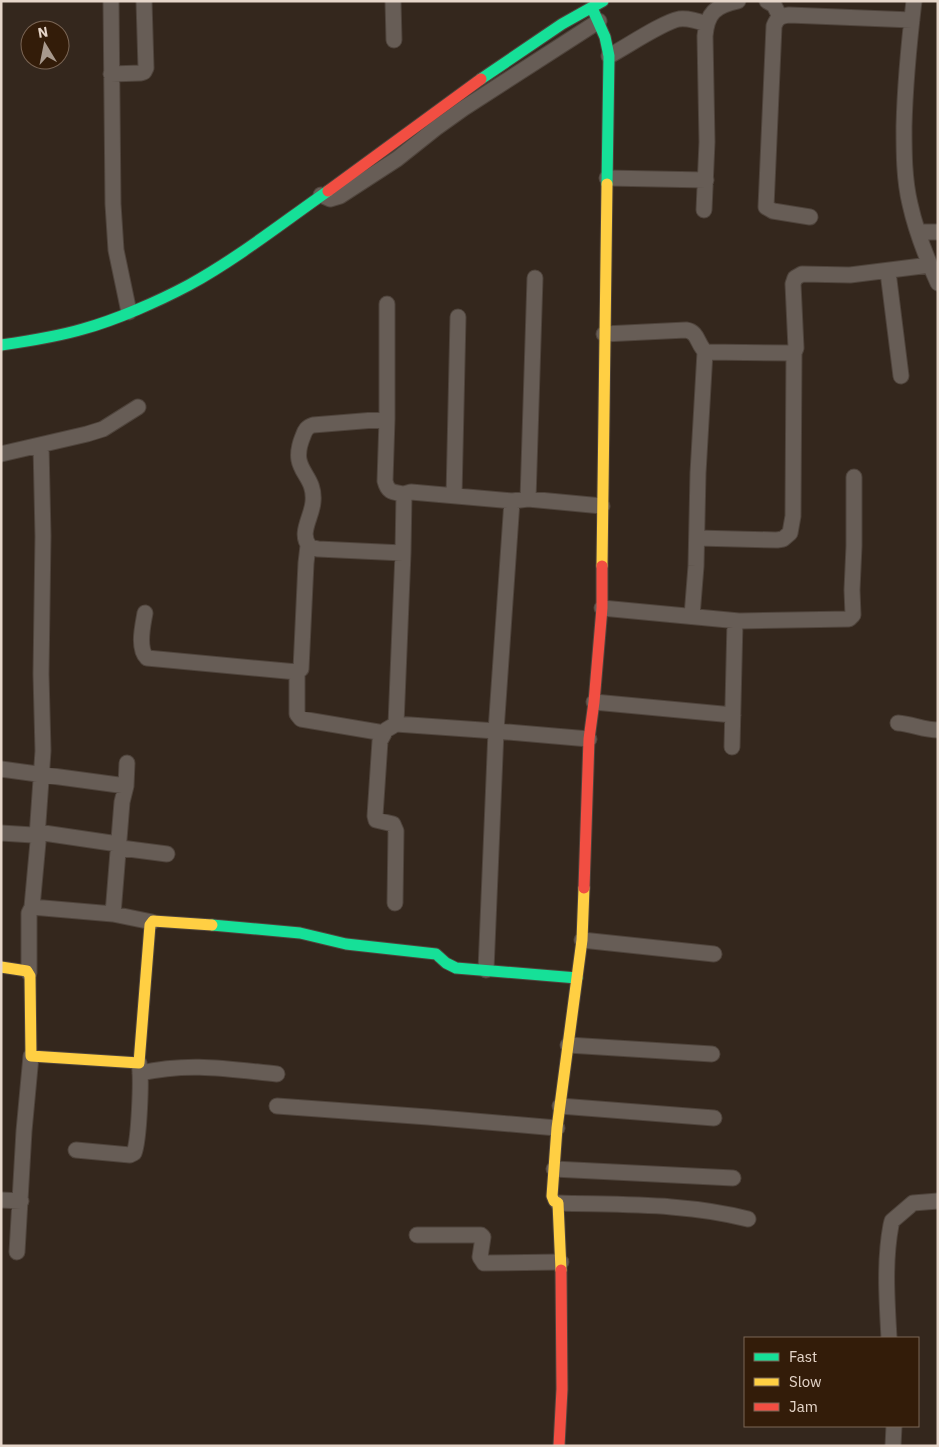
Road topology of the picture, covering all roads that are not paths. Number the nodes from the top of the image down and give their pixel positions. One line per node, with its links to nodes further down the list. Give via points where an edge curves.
1 (111, 1): 14 (street)
2 (144, 1): 14 (street, via 146,68 141,73)
3 (393, 1): 12 (street)
4 (603, 1): 8 (street)
5 (738, 1): 11 (street, via 709,15)
6 (768, 1): 9 (street)
7 (914, 1): 10 (street)
8 (596, 14): 13 (street, via 609,47); 17 (street, via 556,47 464,108 397,159 340,196 330,199)
9 (780, 16): 10 (street); 19 (street, via 774,26 766,207)
10 (912, 20): 20 (street, via 905,90 904,147 906,184)
11 (706, 24): 13 (street, via 680,19); 16 (street)
12 (394, 40)
13 (609, 56): 15 (street)
14 (111, 74): 27 (street, via 116,250)
15 (607, 178): 16 (street); 29 (street)
16 (706, 180): 18 (street)
17 (321, 196): 27 (street, via 224,263 170,294)
18 (704, 210)
19 (810, 217)
20 (919, 232): 21 (street); 22 (street)
21 (938, 232)
22 (930, 265): 23 (street); 25 (street)
23 (888, 272): 32 (street, via 843,276 802,274 795,278); 33 (street)
24 (535, 278): 41 (street)
25 (938, 283)
26 (386, 304): 35 (street)
27 (130, 312): 30 (street, via 84,328)
28 (458, 317): 40 (street)
29 (604, 334): 31 (street, via 692,331); 43 (street)
30 (1, 345)
31 (704, 352): 32 (street); 44 (street)
32 (794, 354): 44 (street, via 790,533 777,540)
33 (901, 376)
34 (138, 407): 36 (street, via 103,428)
35 (387, 419): 39 (street, via 386,488); 45 (street, via 312,425 304,432 297,457 313,494 314,503 305,539)
36 (41, 445): 37 (street); 62 (street)
37 (1, 454)
38 (854, 478): 50 (street, via 852,618)
39 (404, 494): 40 (street); 46 (street)
40 (454, 496): 42 (street)
41 (528, 499): 42 (street); 43 (street)
42 (512, 501): 57 (street)
43 (602, 506): 47 (street)
44 (697, 538): 49 (street)
45 (308, 546): 46 (street); 51 (street, via 301,669)
46 (403, 552): 55 (street)
47 (602, 608): 49 (street); 52 (street)
48 (144, 612): 51 (street, via 142,646 147,658)
49 (692, 616): 50 (street)
50 (735, 621): 53 (street)
51 (297, 672): 55 (street, via 297,714 301,719)
52 (594, 702): 53 (street); 58 (street)
53 (733, 715): 59 (street)
54 (898, 723): 56 (street)
55 (390, 729): 57 (street); 68 (street, via 380,747 375,816 376,820 393,824 396,831)
56 (938, 730)
57 (496, 731): 58 (street); 75 (street)
58 (589, 739): 72 (street)
59 (732, 747)
60 (127, 763): 63 (street)
61 (1, 769): 62 (street)
62 (42, 775): 63 (street); 65 (street)
63 (126, 786): 66 (street)
64 (1, 833): 65 (street)
65 (37, 834): 66 (street); 69 (street)
66 (118, 844): 67 (street, via 121,848); 70 (street)
67 (168, 854)
68 (395, 902)
69 (32, 907): 70 (street); 76 (street, via 29,913)
70 (113, 914): 71 (street)
71 (152, 922): 75 (street, via 300,933 346,944 426,952 436,954 456,968); 81 (street)
72 (582, 940): 73 (street); 77 (street)
73 (714, 954)
74 (1, 967): 76 (street)
75 (486, 970): 77 (street)
76 (28, 973): 80 (street)
77 (577, 978): 78 (street)
78 (568, 1045): 79 (street); 84 (street)
79 (712, 1054)
80 (31, 1056): 81 (street); 91 (street)
81 (140, 1068): 82 (street, via 194,1066); 87 (street, via 134,1153)
82 (277, 1074)
83 (277, 1106): 86 (street)
84 (560, 1106): 85 (street); 86 (street)
85 (714, 1118)
86 (557, 1128): 88 (street)
87 (76, 1150)
88 (554, 1169): 89 (street); 93 (street, via 552,1196)
89 (733, 1178)
90 (1, 1200): 91 (street)
91 (21, 1201): 96 (street)
92 (938, 1201): 98 (street, via 913,1203 892,1221 887,1260)
93 (558, 1203): 94 (street, via 689,1208); 97 (street)
94 (748, 1219)
95 (416, 1235): 97 (street, via 481,1235 480,1257 484,1263)
96 (17, 1252)
97 (561, 1262): 100 (street)
98 (889, 1337)
99 (894, 1427): 101 (street)
100 (559, 1446)
101 (894, 1446)

